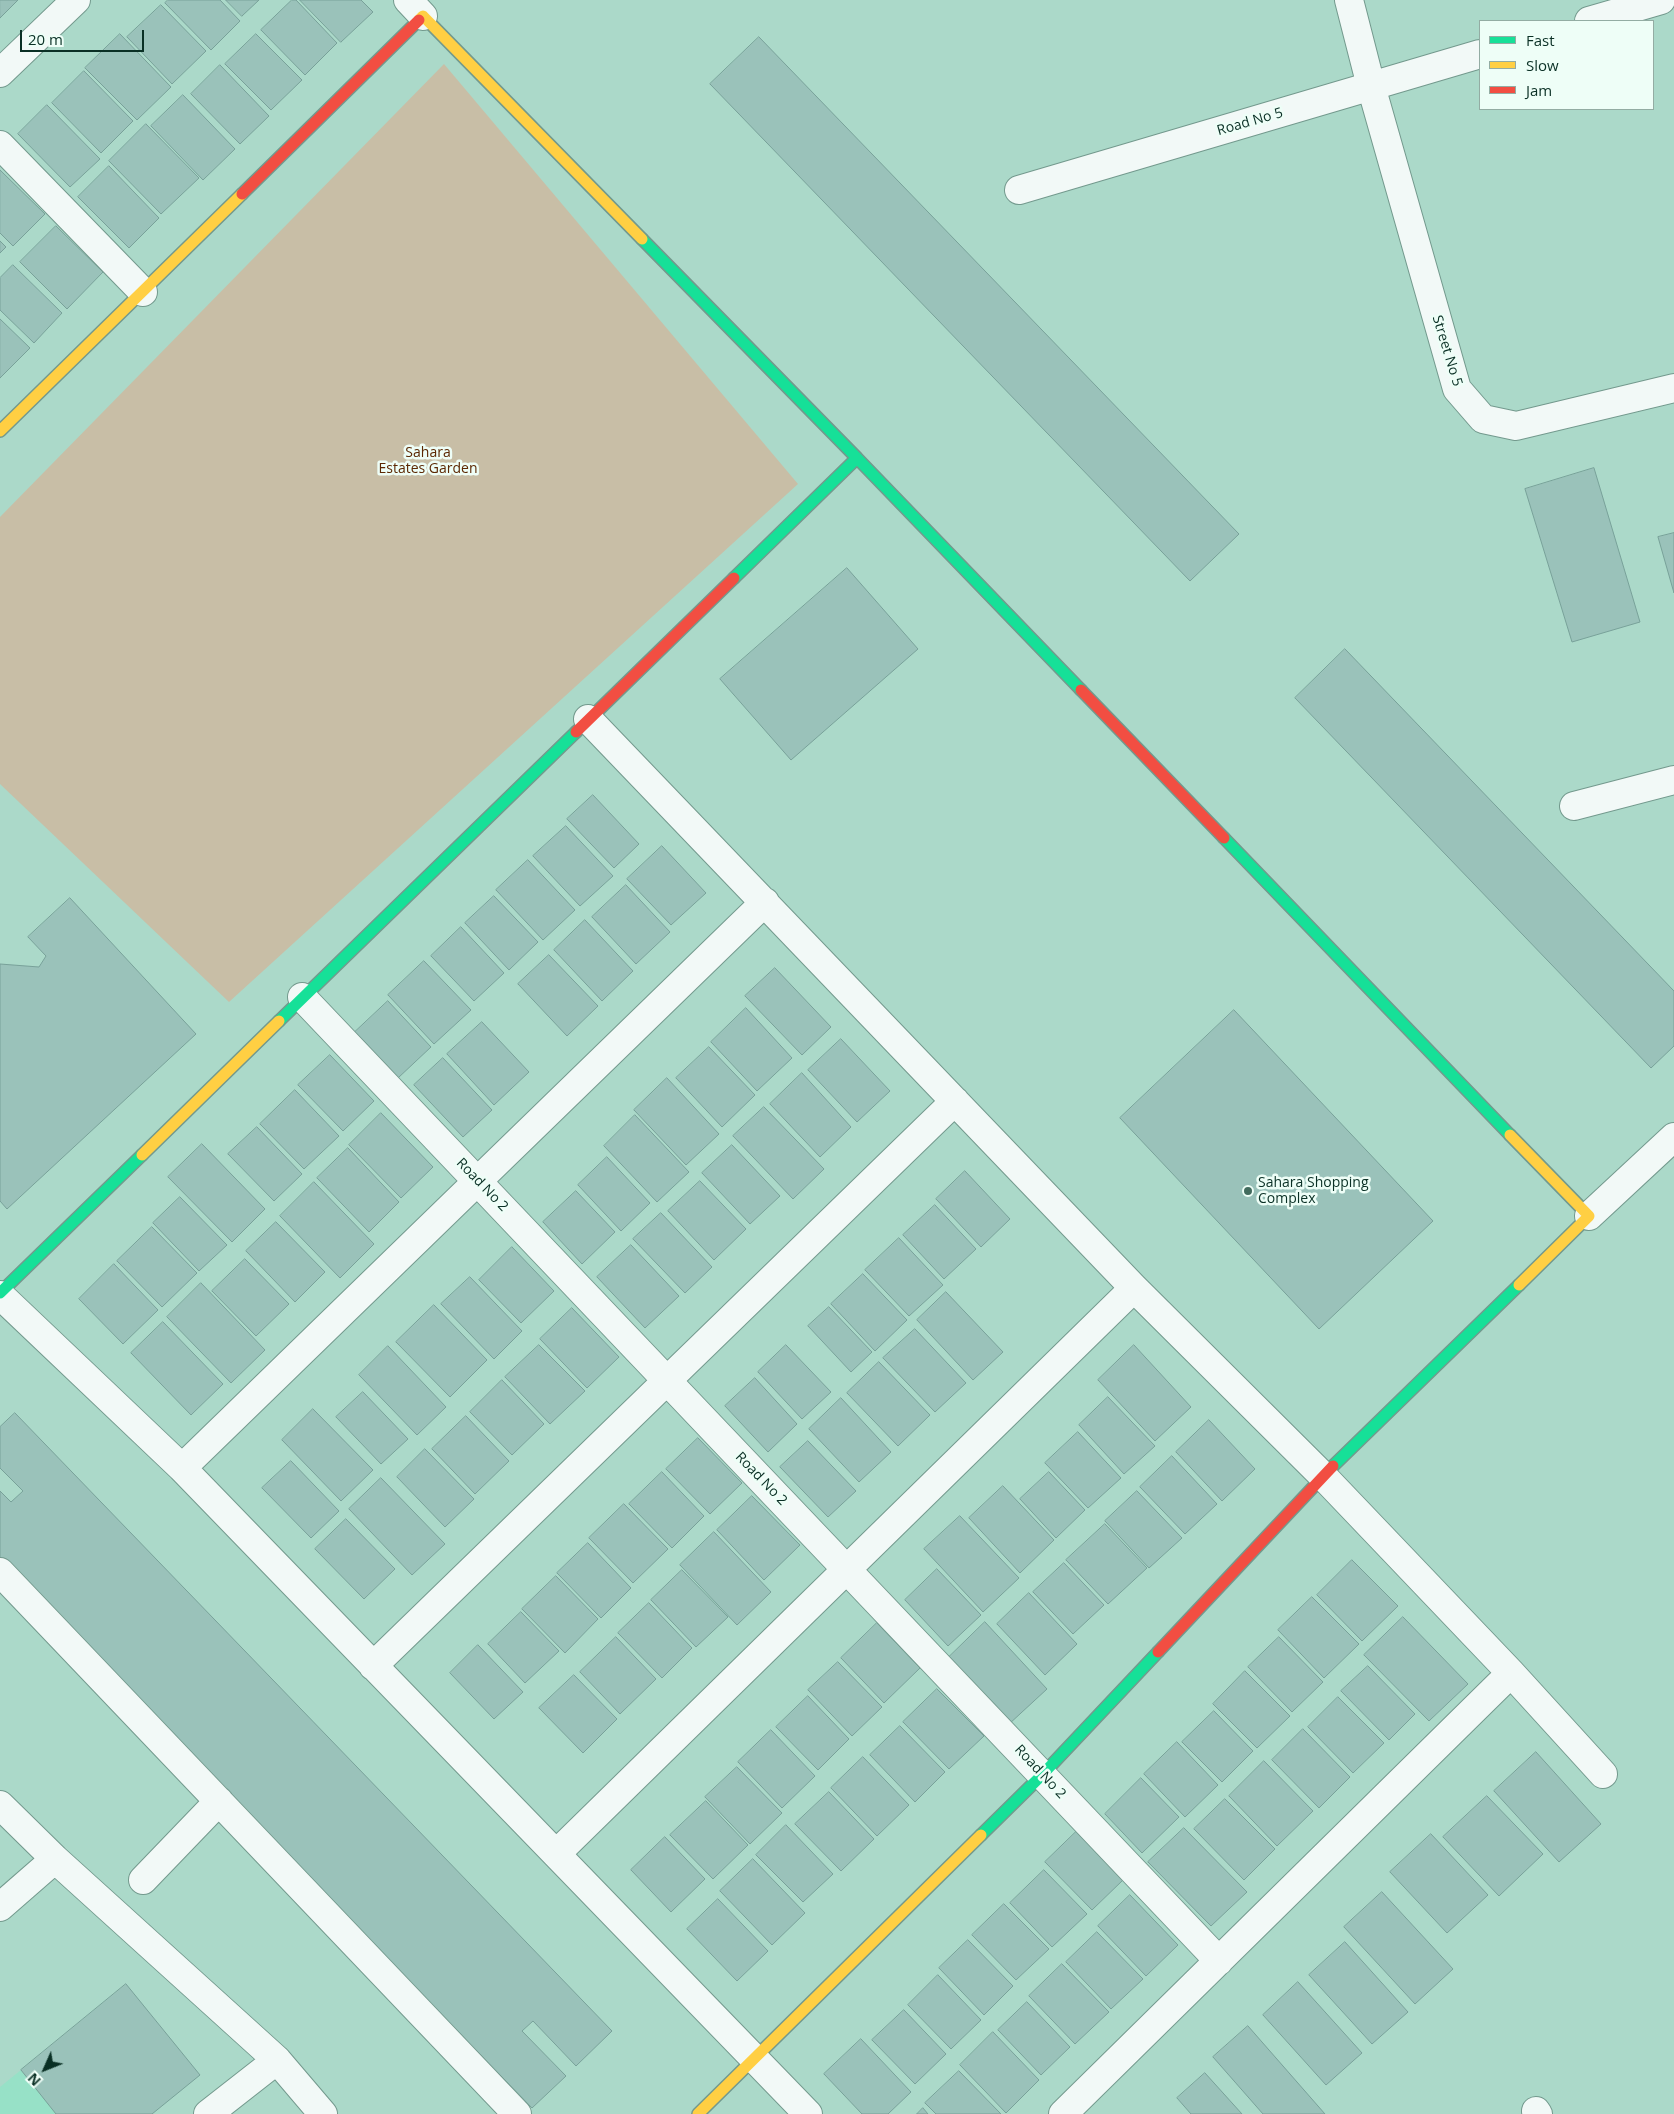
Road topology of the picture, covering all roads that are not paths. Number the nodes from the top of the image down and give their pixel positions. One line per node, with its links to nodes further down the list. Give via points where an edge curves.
1 (76, 0): 7 (street)
2 (1349, 0): 8 (street, Street No 5)
3 (1661, 0): 5 (street)
4 (415, 8): 11 (street); 14 (street)
5 (1592, 20)
6 (1479, 54): 8 (street, Road No 5)
7 (0, 73)
8 (1371, 86): 10 (street, Road No 5); 12 (street, Street No 5, via 1457,390 1484,419 1516,426)
9 (0, 145): 11 (street)
10 (1019, 190)
11 (143, 292): 13 (street)
12 (1674, 388)
13 (0, 431)
14 (857, 458): 15 (street); 23 (street)
15 (588, 719): 18 (street); 19 (street)
16 (1674, 780): 17 (street)
17 (1574, 806)
18 (764, 902): 20 (street); 22 (street)
19 (302, 997): 22 (street, Road No 2); 25 (street)
20 (955, 1101): 24 (street); 26 (street)
21 (1674, 1137): 23 (street)
22 (478, 1180): 26 (street, Road No 2); 27 (street)
23 (1589, 1216): 28 (street)
24 (1134, 1288): 28 (street); 29 (street)
25 (0, 1294): 27 (street)
26 (668, 1381): 29 (street, Road No 2); 31 (street)
27 (182, 1468): 31 (street)
28 (1323, 1476): 32 (street); 34 (street)
29 (847, 1569): 34 (street, Road No 2); 37 (street)
30 (0, 1572): 35 (street)
31 (373, 1666): 37 (street)
32 (1511, 1673): 33 (street); 41 (street)
33 (1603, 1774)
34 (1042, 1775): 41 (street, Road No 2); 42 (street)
35 (219, 1801): 39 (street); 46 (street)
36 (0, 1805): 38 (street)
37 (556, 1854): 42 (street)
38 (55, 1859): 40 (street); 43 (street)
39 (143, 1880)
40 (0, 1907)
41 (1219, 1961): 49 (street)
42 (753, 2058): 47 (street); 48 (street)
43 (277, 2060): 44 (street); 45 (street)
44 (208, 2114)
45 (323, 2114)
46 (516, 2114)
47 (698, 2114)
48 (808, 2114)
49 (1063, 2114)

